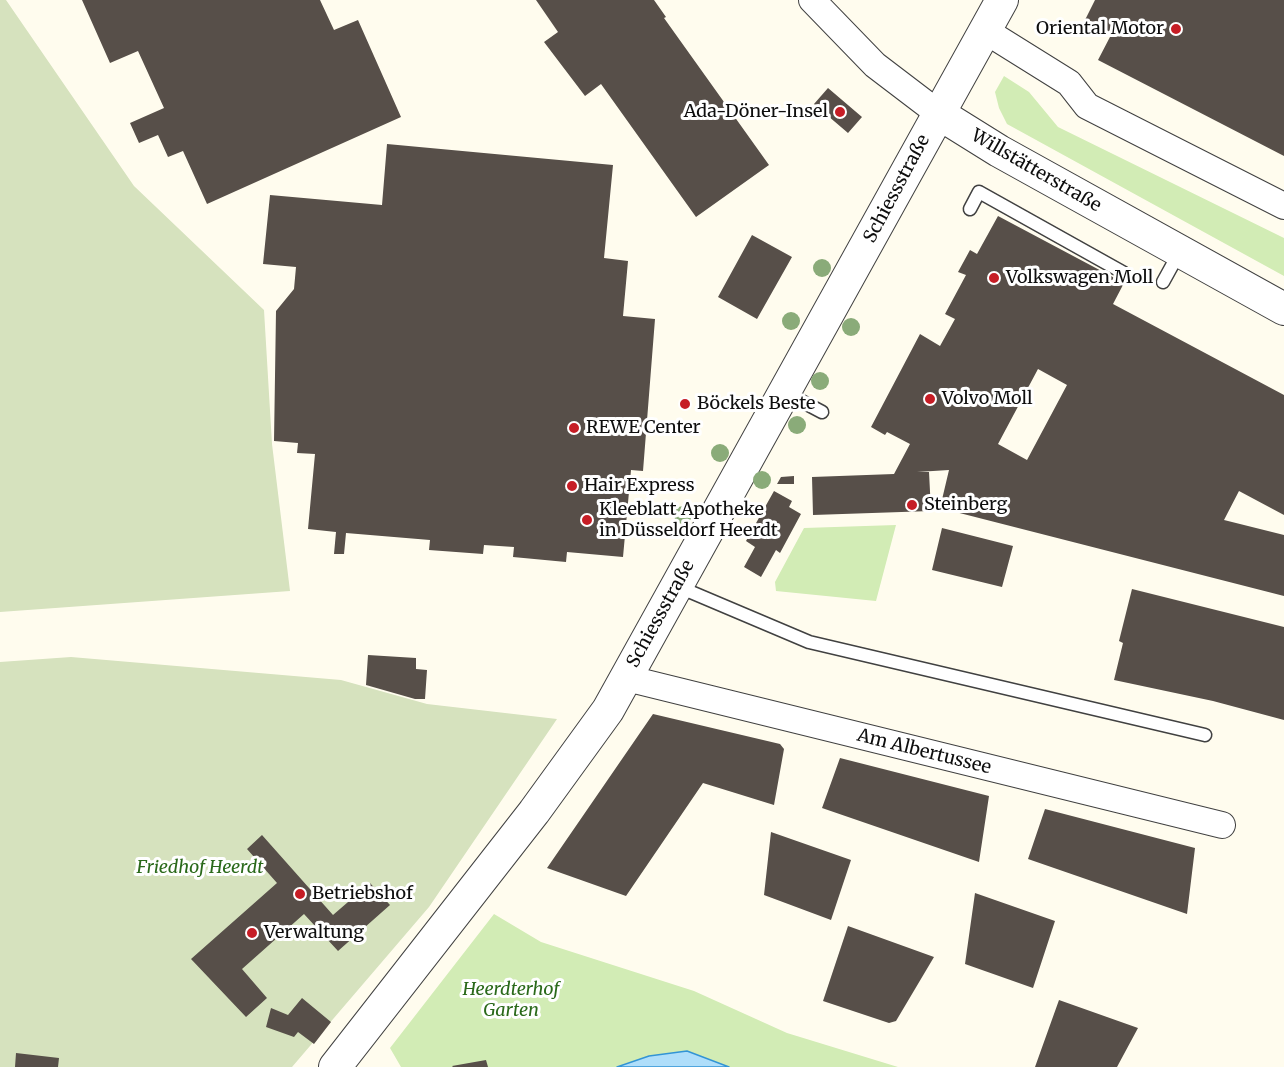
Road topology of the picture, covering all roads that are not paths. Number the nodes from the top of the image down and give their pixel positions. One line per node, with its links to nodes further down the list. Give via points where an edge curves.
1 (812, 0): 4 (street, Willstätterstraße, via 875,65)
2 (1002, 0): 3 (street, Schiessstraße)
3 (984, 30): 4 (street, Schiessstraße); 5 (street, via 1068,83 1087,106)
4 (938, 113): 7 (street, Willstätterstraße); 11 (street, Schiessstraße)
5 (1284, 206)
6 (969, 209): 8 (lane, via 978,192)
7 (1180, 252): 9 (lane); 10 (street, Willstätterstraße)
8 (1124, 273)
9 (1163, 282)
10 (1284, 309)
11 (786, 393): 12 (lane); 13 (street, Schiessstraße)
12 (822, 412)
13 (678, 586): 14 (street, Schiessstraße); 15 (lane, via 809,642)
14 (626, 678): 16 (street, Am Albertussee); 17 (street, Schiessstraße, via 608,710 534,812)
15 (1205, 735)
16 (1222, 825)
17 (335, 1067)

